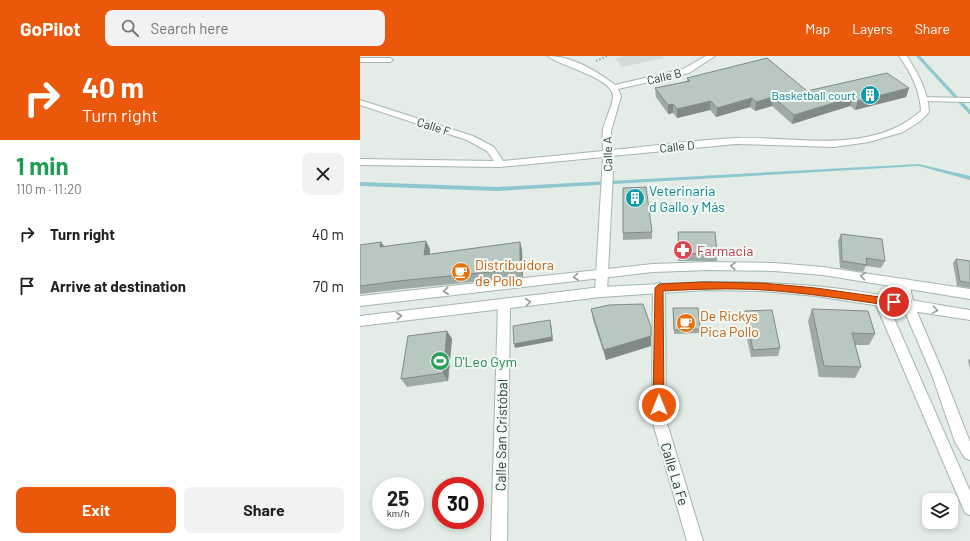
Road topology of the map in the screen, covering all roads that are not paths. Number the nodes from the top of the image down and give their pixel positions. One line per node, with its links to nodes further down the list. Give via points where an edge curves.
1 (552, 56): 6 (street, via 586,70)
2 (711, 56): 6 (street, Calle B, via 686,71)
3 (903, 56): 7 (street, via 915,74)
4 (360, 60): 5 (lane)
5 (390, 60)
6 (614, 88): 10 (street, Calle A, via 617,96 607,131)
7 (925, 99): 8 (lane); 10 (street, Calle D, via 925,112 916,120 900,130 869,139 834,144 736,141)
8 (970, 100)
9 (360, 102): 12 (street, Calle F, via 470,138 491,149)
10 (607, 154): 12 (street, Calle D); 13 (street, Calle A)
11 (360, 162): 12 (street, Calle D)
12 (500, 164)
13 (602, 274): 14 (street, one-way to 13, via 823,271 774,267 709,266); 16 (street, Calle A); 19 (street, one-way to 19)
14 (904, 283): 17 (street); 21 (lane)
15 (659, 288): 16 (street); 18 (street, via 762,287); 27 (street, Calle La Fe, via 658,420)
16 (601, 292): 20 (street, one-way to 16)
17 (970, 294)
18 (880, 300): 21 (street); 25 (lane)
19 (360, 301)
20 (504, 304): 23 (street, one-way to 20); 26 (street, Calle San Cristóbal)
21 (908, 305): 22 (street, one-way to 22); 24 (lane, via 938,375 962,442)
22 (970, 315)
23 (360, 321)
24 (970, 453)
25 (970, 508)
26 (499, 541)
27 (695, 541)

